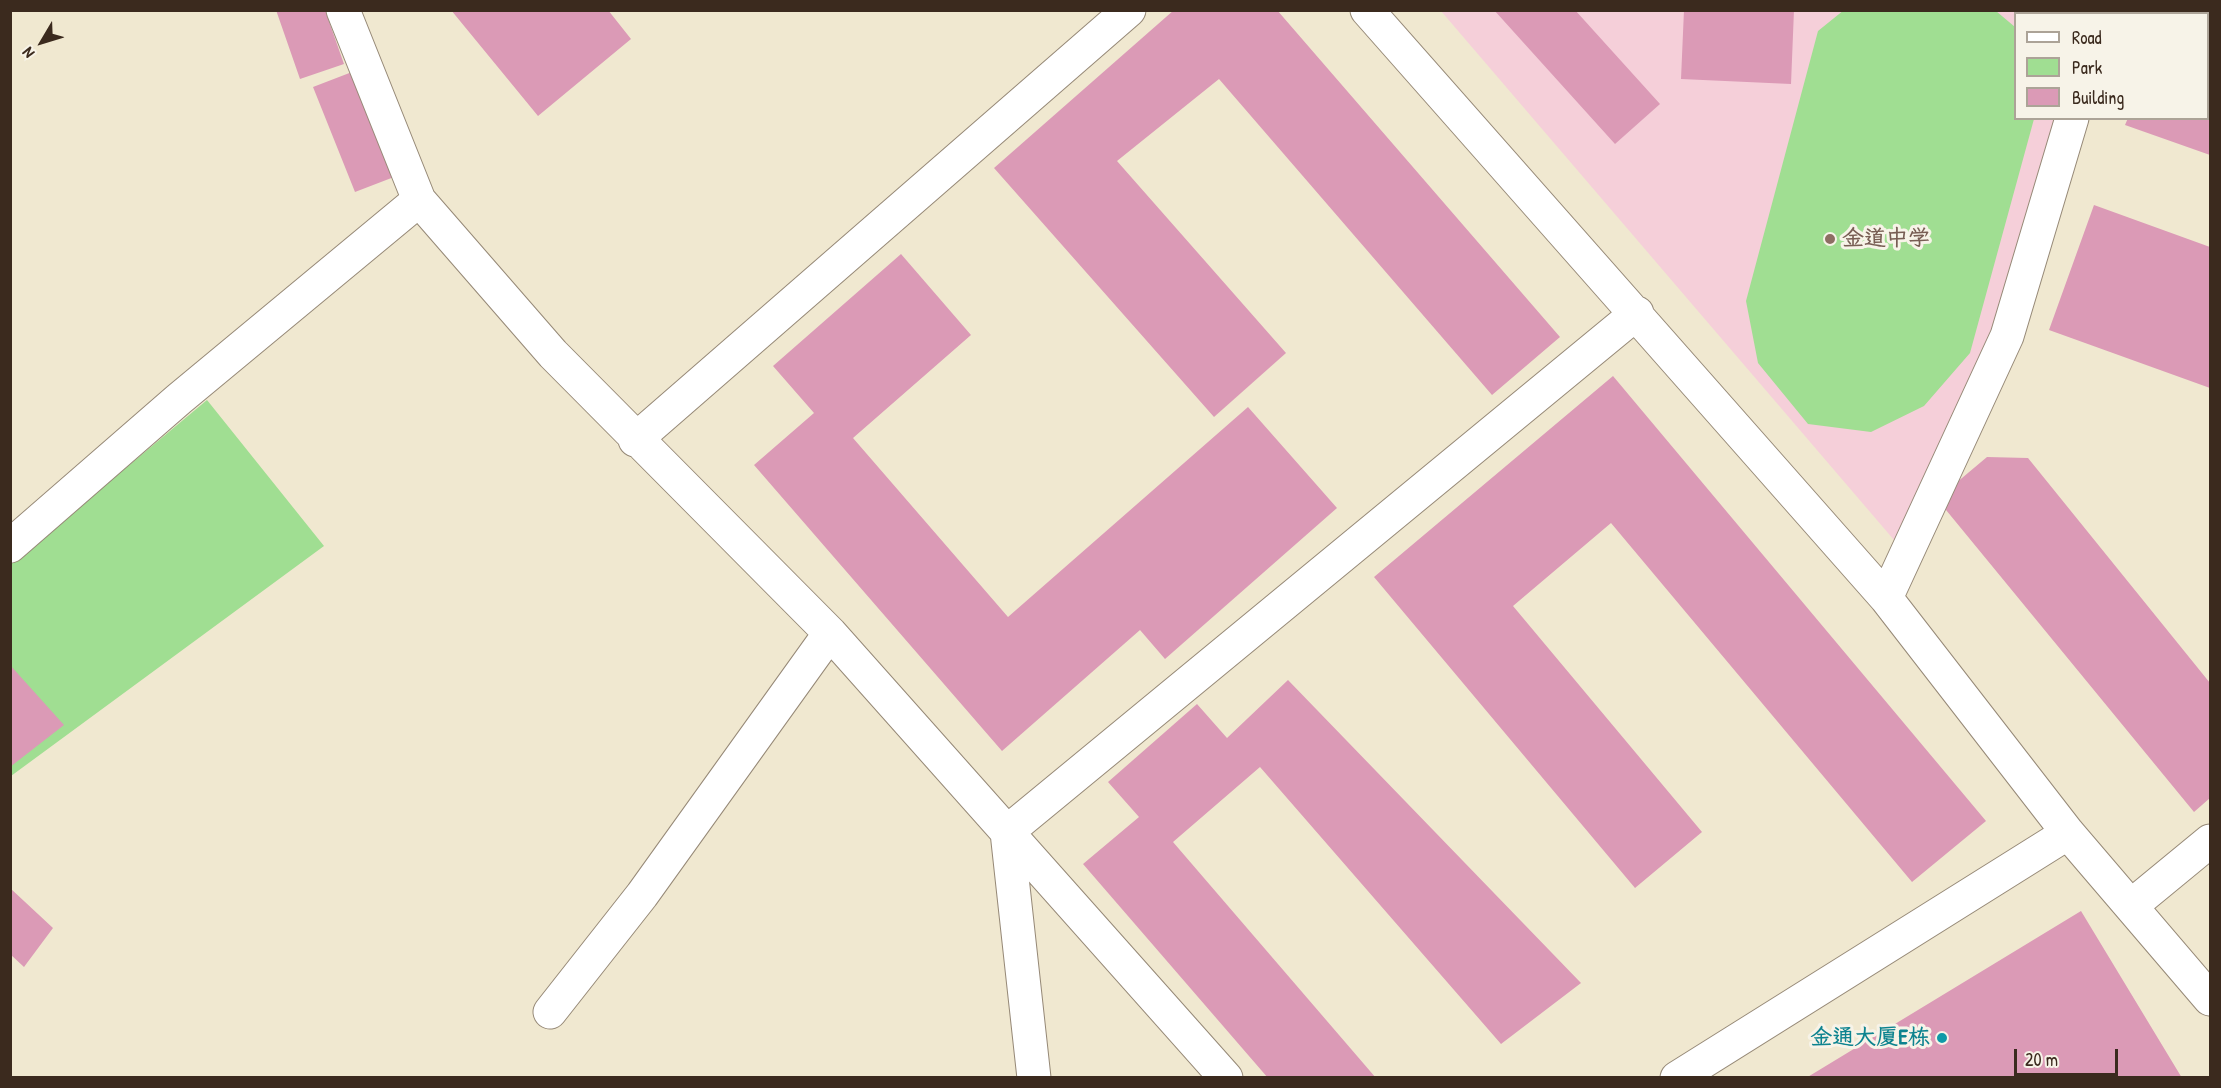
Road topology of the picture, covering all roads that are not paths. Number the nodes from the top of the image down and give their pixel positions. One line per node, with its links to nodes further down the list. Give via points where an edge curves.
1 (343, 10): 5 (street)
2 (1129, 10): 7 (street)
3 (1367, 10): 6 (street)
4 (2071, 120): 9 (street, via 2007,336)
5 (418, 200): 7 (street, via 553,354); 8 (street)
6 (1637, 313): 9 (street); 11 (street)
7 (635, 440): 10 (street)
8 (10, 546)
9 (1886, 598): 12 (street)
10 (830, 633): 11 (street); 16 (street, via 642,895)
11 (1007, 832): 17 (street); 18 (street)
12 (2068, 832): 14 (street); 19 (street)
13 (2211, 841): 14 (street)
14 (2131, 906): 15 (street)
15 (2211, 999)
16 (550, 1012)
17 (1034, 1077)
18 (1226, 1077)
19 (1677, 1077)

